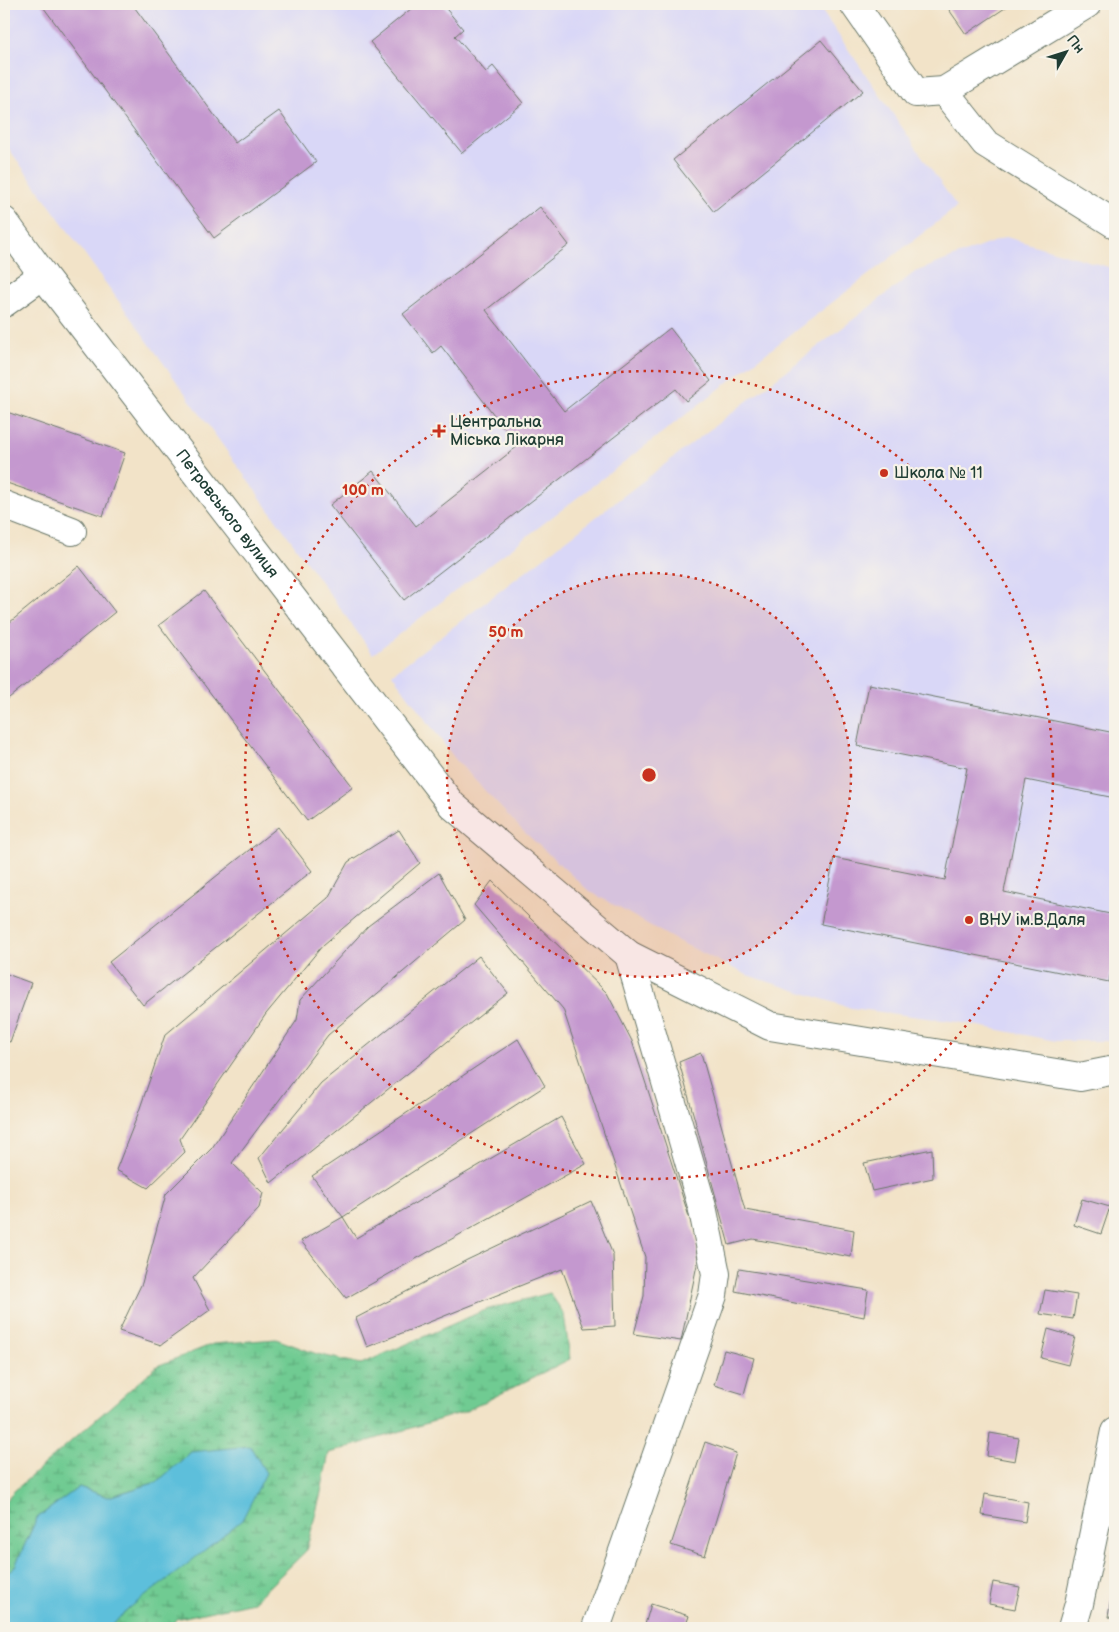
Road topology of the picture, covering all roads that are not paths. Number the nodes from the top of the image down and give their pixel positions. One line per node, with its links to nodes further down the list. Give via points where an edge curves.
1 (854, 4): 3 (street, via 916,93)
2 (1069, 8): 3 (street)
3 (944, 91): 5 (street, via 985,143)
4 (4, 220): 6 (street, Петровського вулиця)
5 (1115, 224)
6 (43, 275): 7 (street); 10 (street, Петровського вулиця, via 452,806)
7 (4, 303)
8 (4, 505): 9 (street)
9 (72, 531)
10 (629, 956): 11 (street, Петровського вулиця, via 770,1026 1080,1078); 13 (street, via 702,1206 716,1274 713,1295)
11 (1115, 1070)
12 (1115, 1431): 14 (street)
13 (596, 1628)
14 (1072, 1628)

